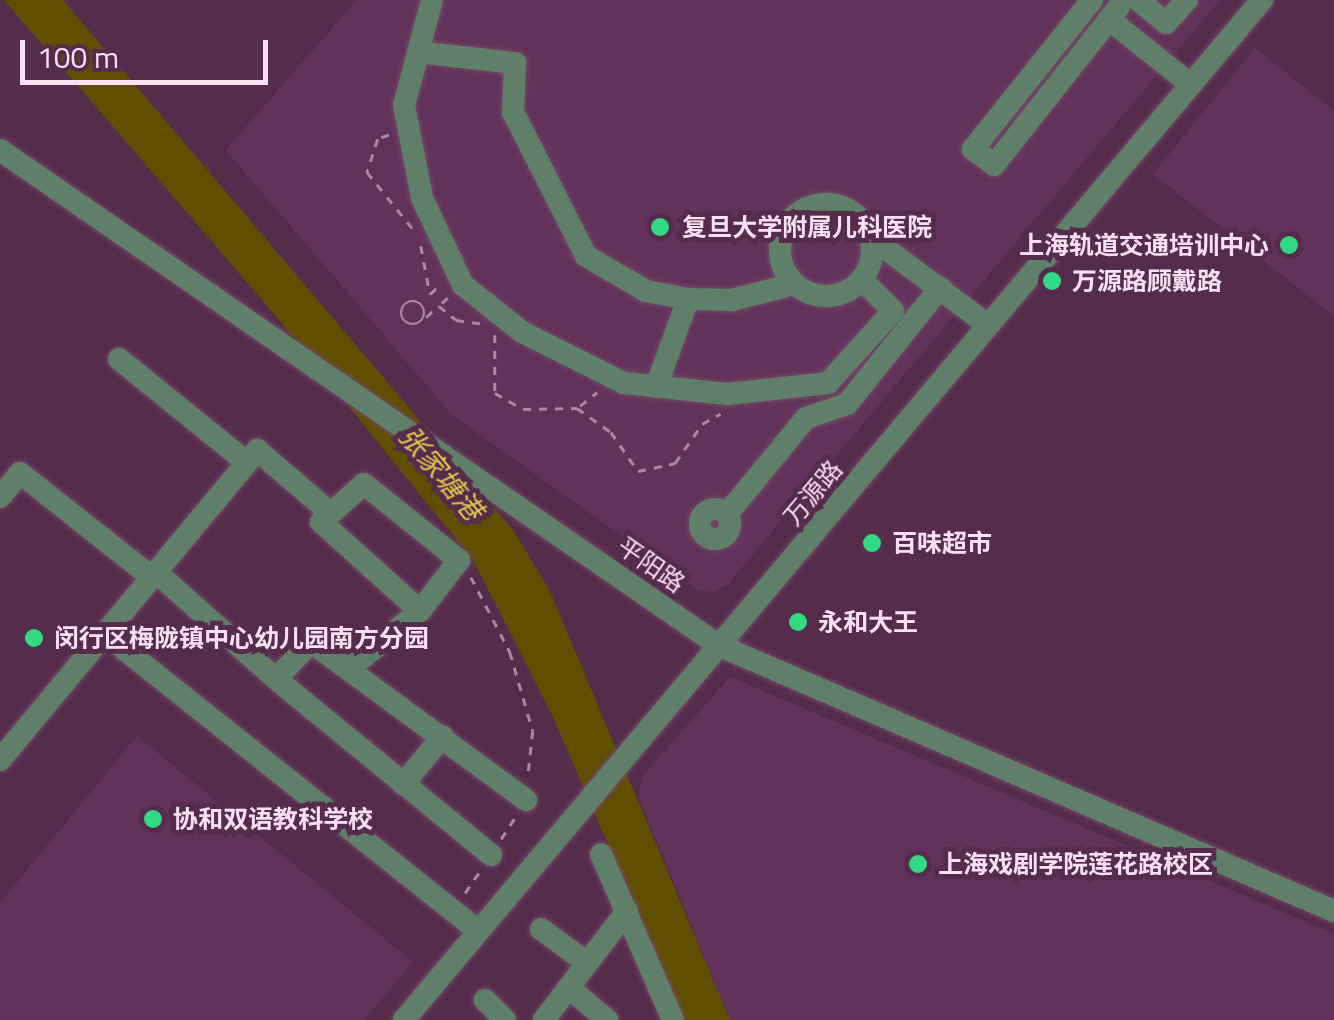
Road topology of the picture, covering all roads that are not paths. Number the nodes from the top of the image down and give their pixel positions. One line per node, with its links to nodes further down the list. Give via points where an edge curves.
1 (432, 0): 6 (street)
2 (1092, 0): 5 (street, via 973,148 994,165)
3 (1187, 0): 5 (street, via 1166,23)
4 (1262, 0): 7 (street, 万源路)
5 (1123, 5): 7 (street)
6 (418, 52): 13 (street, via 515,64 512,112 586,256 646,291); 16 (street, via 404,105 408,128 422,198 460,278 522,332 613,378)
7 (1190, 84): 14 (street, 万源路)
8 (0, 150): 24 (street, 平阳路)
9 (870, 237): 10 (street, via 870,267); 11 (street, via 838,206 796,215 780,256); 12 (street)
10 (862, 280): 11 (street, via 821,297); 16 (street, via 893,310 828,383 734,393)
11 (794, 284): 13 (street, via 732,300)
12 (940, 288): 14 (street); 20 (street, via 847,404 806,418)
13 (688, 300): 16 (street)
14 (988, 325): 24 (street, 万源路)
15 (119, 359): 17 (street)
16 (656, 387)
17 (246, 462): 19 (street, via 256,450); 21 (street)
18 (0, 496): 21 (street, via 20,473)
19 (327, 510): 22 (street, via 321,522 342,545); 22 (street, via 364,484 459,560)
20 (727, 514)
21 (154, 575): 23 (street); 26 (street)
22 (420, 610): 25 (street)
23 (105, 634): 28 (street); 36 (street)
24 (718, 645): 34 (street, 平阳路); 36 (street, 万源路)
25 (350, 668): 26 (street, via 311,642); 27 (street)
26 (276, 679): 29 (street)
27 (442, 736): 29 (street); 30 (street)
28 (0, 760)
29 (403, 784): 32 (street)
30 (526, 800)
31 (602, 854): 33 (street)
32 (491, 855)
33 (626, 911): 37 (street); 44 (street)
34 (1334, 911)
35 (541, 929): 37 (street)
36 (478, 931): 40 (street, 万源路)
37 (587, 964): 38 (street)
38 (569, 988): 42 (street); 43 (street)
39 (485, 1000): 41 (street)
40 (404, 1020)
41 (505, 1020)
42 (544, 1020)
43 (608, 1020)
44 (673, 1020)

